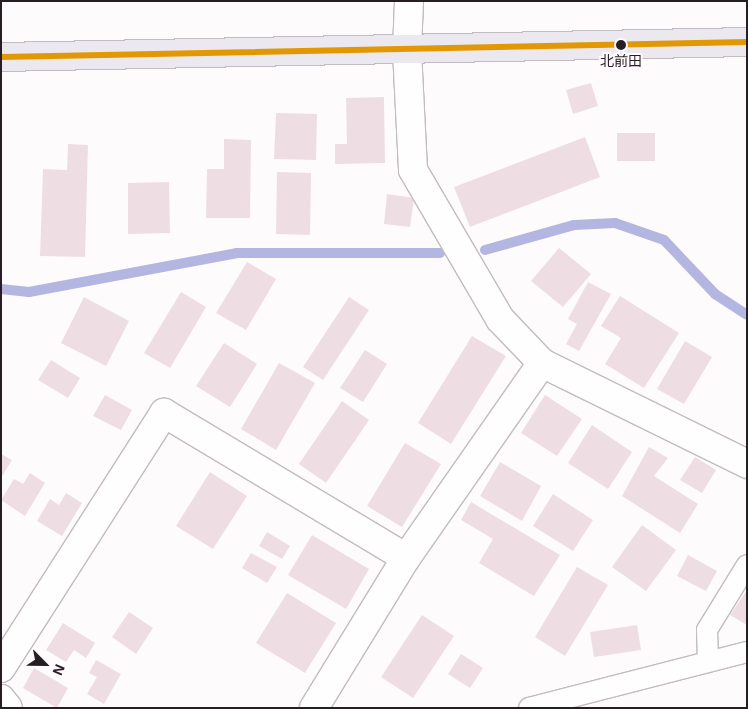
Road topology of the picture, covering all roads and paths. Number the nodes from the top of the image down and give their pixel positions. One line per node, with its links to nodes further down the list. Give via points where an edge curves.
1 (409, 1): 3 (street)
2 (747, 42): 3 (highway)
3 (407, 51): 4 (highway); 5 (street, via 413,170 500,319)
4 (1, 57)
5 (542, 363): 6 (street); 7 (street)
6 (747, 464)
7 (406, 558): 11 (street, via 164,413); 14 (street)
8 (747, 565): 10 (lane, via 707,630)
9 (747, 652): 10 (lane)
10 (708, 659): 15 (lane)
11 (1, 668)
12 (1, 700): 13 (street)
13 (8, 708)
14 (314, 708)
15 (530, 708)

